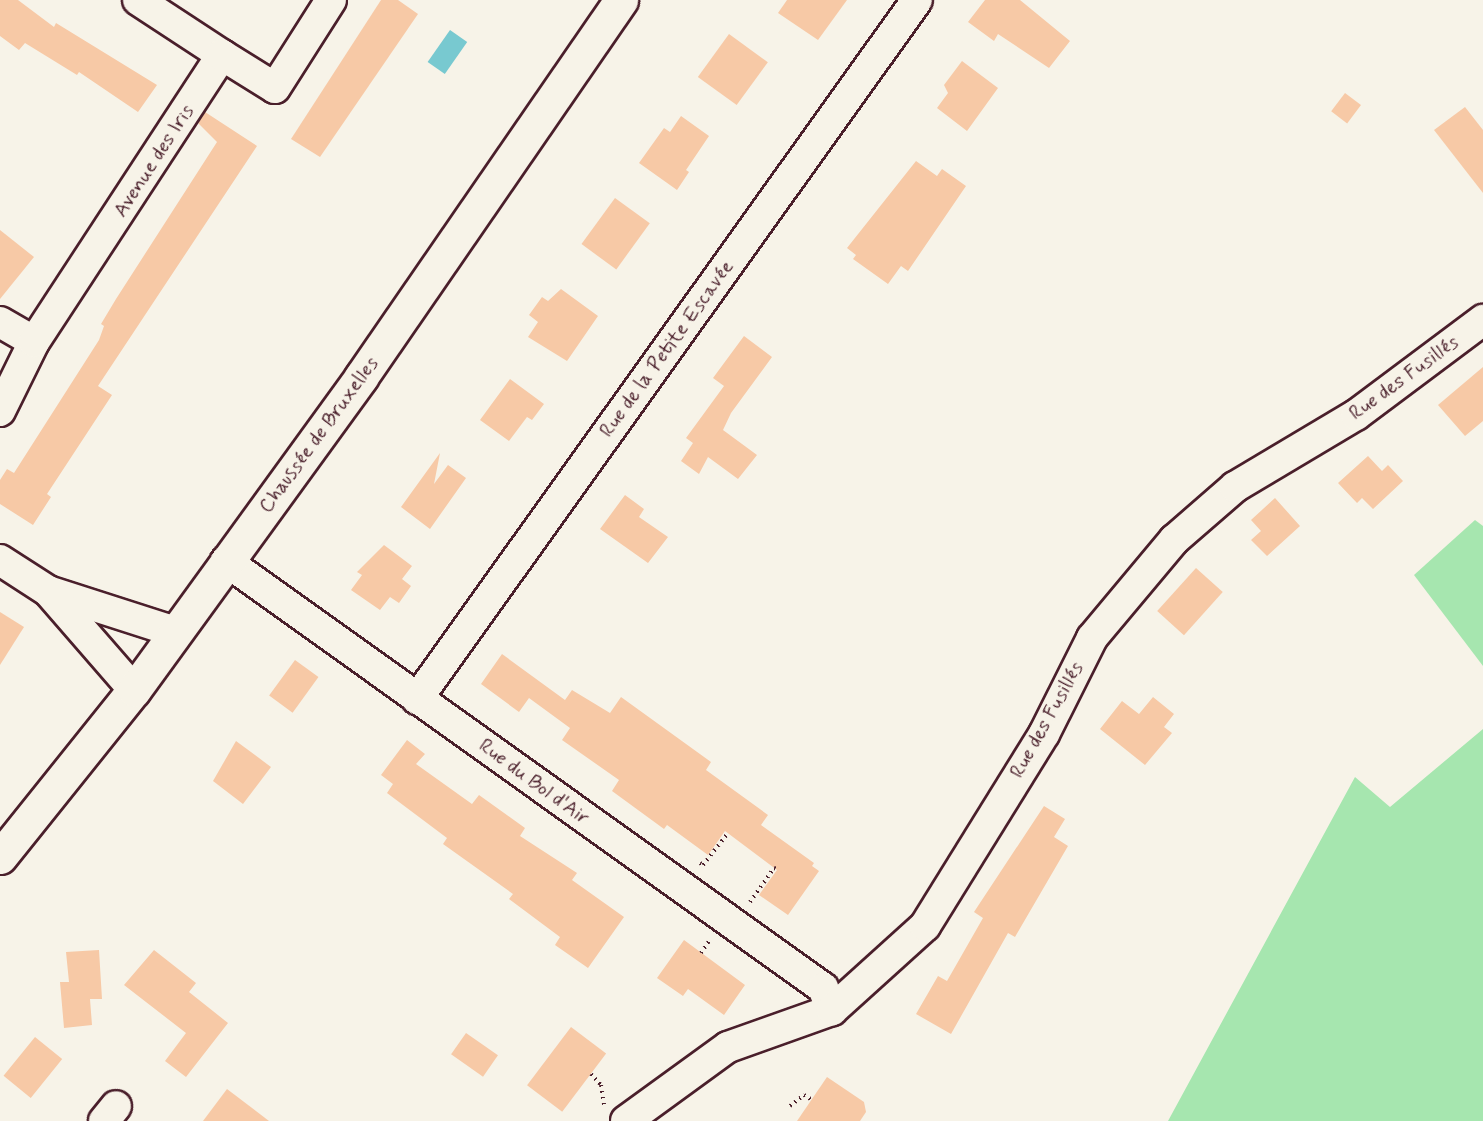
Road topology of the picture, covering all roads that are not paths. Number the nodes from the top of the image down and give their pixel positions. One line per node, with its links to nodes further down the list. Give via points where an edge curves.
1 (138, 0): 5 (street)
2 (331, 0): 5 (street, via 275,88)
3 (621, 0): 11 (main road, Chaussée de Bruxelles, via 361,377)
4 (917, 0): 15 (street, Rue de la Petite Escavée)
5 (222, 55): 8 (street, Avenue des Iris)
6 (1483, 320): 17 (street, Rue des Fusillés, via 1356,415 1235,487 1174,540 1092,638 1044,734 925,926)
7 (0, 322): 8 (street)
8 (34, 342): 9 (street, Avenue des Iris)
9 (0, 411)
10 (0, 560): 12 (street)
11 (226, 561): 13 (main road, Chaussée de Bruxelles); 15 (street, Rue du Bol d'Air)
12 (48, 591): 13 (street); 14 (street)
13 (176, 632): 14 (main road, Chaussée de Bruxelles)
14 (134, 690): 16 (main road, Chaussée de Bruxelles)
15 (417, 699): 17 (street, Rue du Bol d'Air, via 823,988)
16 (0, 857)
17 (831, 1010): 18 (street, Rue des Fusillés, via 728,1047)
18 (614, 1118)

